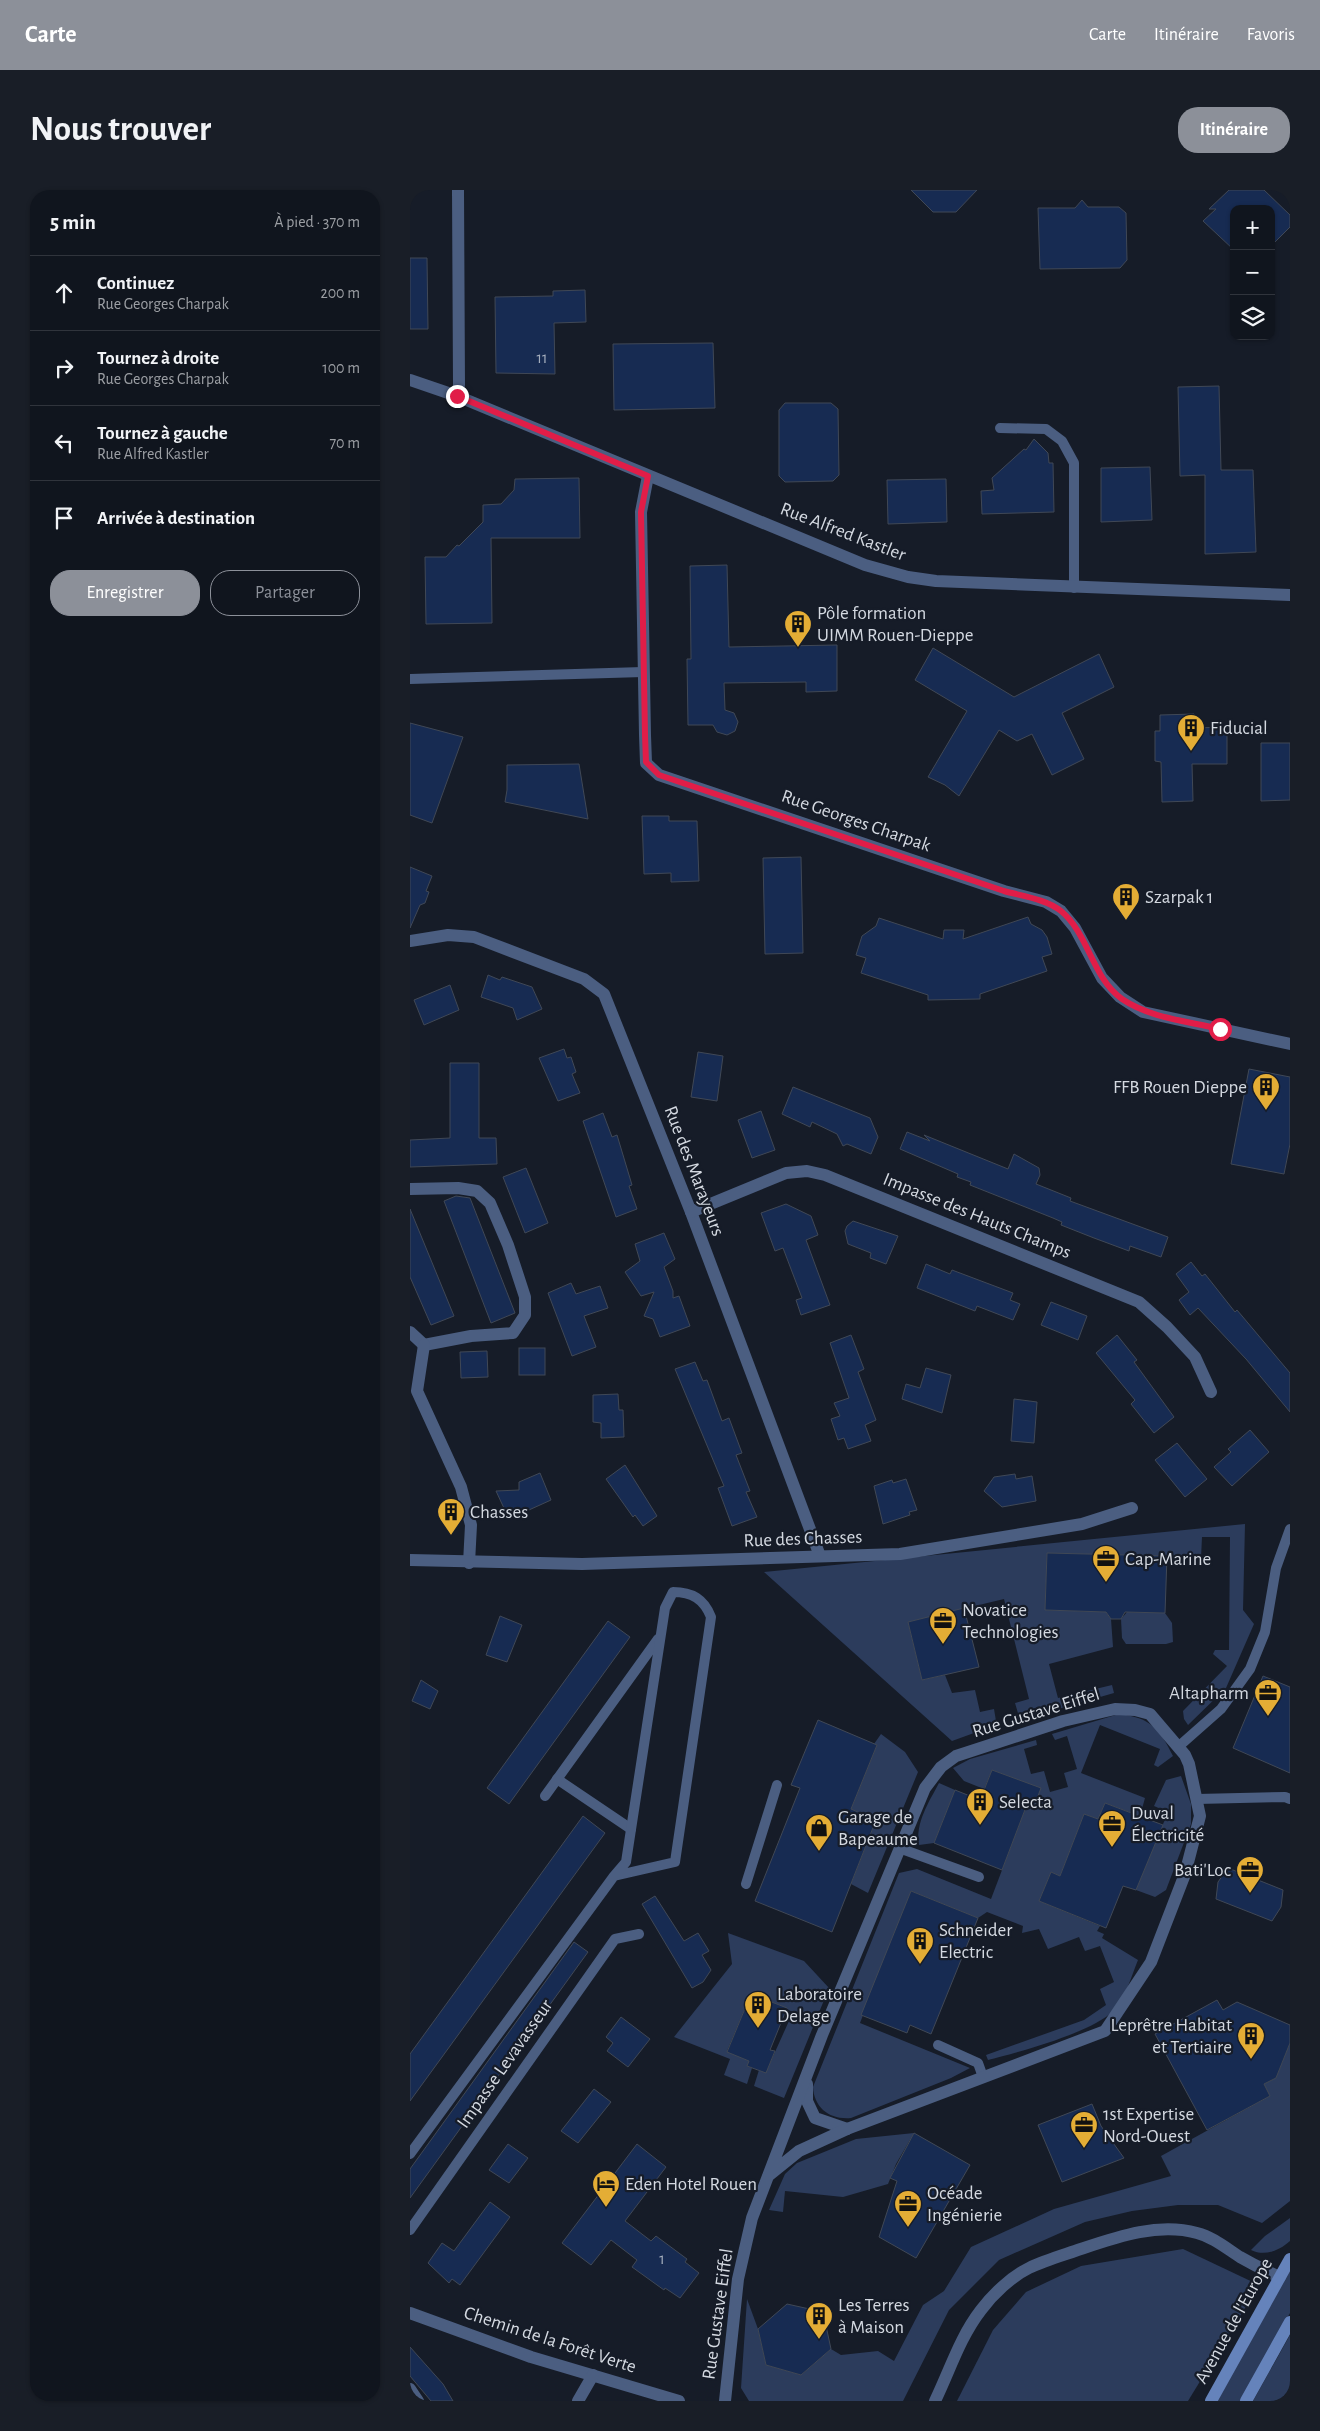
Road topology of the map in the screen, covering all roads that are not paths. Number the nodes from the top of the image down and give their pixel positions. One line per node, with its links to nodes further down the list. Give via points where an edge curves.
1 (458, 190): 3 (street)
2 (410, 380): 3 (street, Rue Alfred Kastler)
3 (457, 396): 5 (street, Rue Alfred Kastler)
4 (1000, 428): 6 (lane, via 1046,429 1062,441 1074,463)
5 (648, 476): 6 (street, Rue Alfred Kastler, via 865,565 908,577 944,582); 8 (street, Rue Georges Charpak, via 641,512)
6 (1074, 588): 7 (street, Rue Alfred Kastler)
7 (1290, 595)
8 (643, 672): 9 (lane); 11 (street, Rue Georges Charpak, via 646,762 659,775 1004,891 1046,902 1061,911 1075,928 1102,978 1120,998 1143,1012)
9 (410, 679)
10 (410, 941): 13 (street, Rue des Marayeurs, via 448,935 474,937 584,979 604,994)
11 (1290, 1044)
12 (410, 1189): 15 (street, via 477,1191 490,1203 526,1296 525,1315 513,1332)
13 (691, 1212): 16 (street, Impasse des Hauts Champs, via 786,1173 807,1172 825,1176 1139,1302 1195,1357); 19 (street, Rue des Marayeurs)
14 (410, 1332): 15 (street)
15 (424, 1345): 21 (street, via 417,1391 461,1487 471,1525)
16 (1211, 1392)
17 (1132, 1508): 19 (street, Rue des Chasses, via 1082,1524 925,1551)
18 (1290, 1529): 23 (lane, via 1276,1568 1265,1632 1250,1669 1221,1709)
19 (820, 1556): 21 (street, Rue des Chasses, via 582,1564)
20 (410, 1560): 21 (street, Rue des Chasses)
21 (469, 1562)
22 (660, 1636): 24 (lane); 29 (lane); 31 (lane, via 665,1608 673,1592 686,1592 706,1604 711,1617 674,1862)
23 (1178, 1747): 27 (street, Rue Gustave Eiffel, via 1189,1764); 30 (street, Rue Gustave Eiffel, via 1150,1714 1115,1709 1063,1721 956,1756 925,1788)
24 (557, 1779): 26 (lane); 29 (lane)
25 (776, 1785): 33 (lane)
26 (545, 1796)
27 (1197, 1799): 28 (lane); 37 (street, Rue Gustave Eiffel, via 1200,1816 1185,1874 1151,1962 1105,2031)
28 (1290, 1799)
29 (631, 1829): 31 (lane, via 626,1862)
30 (899, 1848): 32 (lane); 36 (street, Rue Gustave Eiffel)
31 (614, 1876): 39 (lane)
32 (979, 1877)
33 (746, 1884)
34 (639, 1934): 41 (lane, Impasse Levavasseur, via 614,1939)
35 (938, 2044): 37 (lane, via 978,2063)
36 (807, 2074): 38 (street, Rue Gustave Eiffel, via 807,2102 815,2118); 40 (street, Rue Gustave Eiffel)
37 (984, 2077): 38 (street, Rue Gustave Eiffel)
38 (846, 2129): 40 (street, Rue Gustave Eiffel, via 799,2151)
39 (410, 2154)
40 (768, 2176): 51 (street, Rue Gustave Eiffel, via 752,2218 738,2279)
41 (410, 2230)
42 (1290, 2260): 43 (main road, Avenue de l'Europe)
43 (1280, 2277): 52 (street, via 1198,2233 1175,2230 1143,2231 1062,2255 1028,2268 1004,2286 982,2309 964,2335); 53 (main road, Avenue de l'Europe)
44 (411, 2317): 46 (street, Chemin de la Forêt Verte)
45 (1290, 2322): 54 (main road)
46 (593, 2375): 49 (street); 50 (street, Chemin de la Forêt Verte)
47 (410, 2389): 48 (street)
48 (418, 2401)
49 (578, 2401)
50 (679, 2401)
51 (725, 2401)
52 (935, 2401)
53 (1211, 2401)
54 (1246, 2401)

